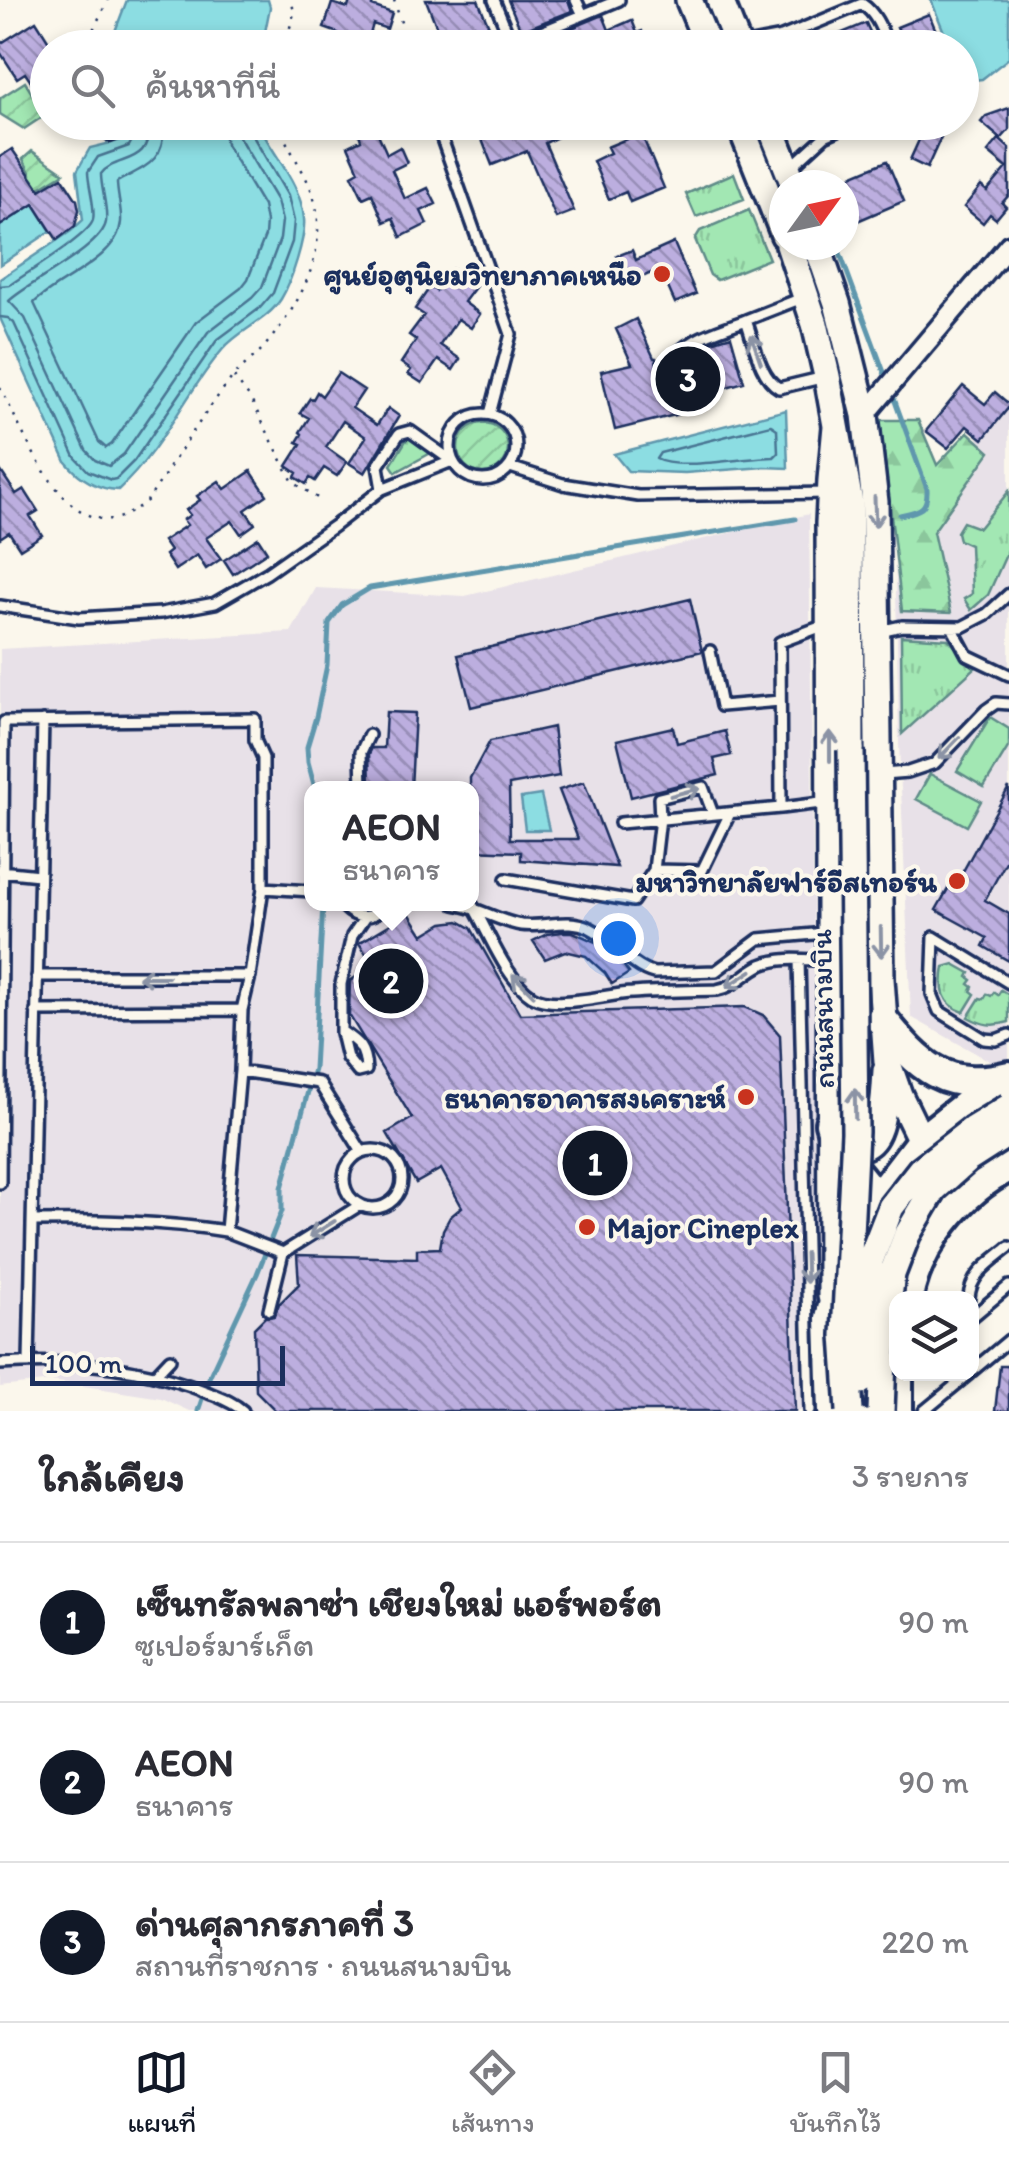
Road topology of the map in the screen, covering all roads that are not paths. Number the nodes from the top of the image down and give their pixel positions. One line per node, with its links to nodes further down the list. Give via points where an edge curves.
1 (494, 0): 7 (lane)
2 (576, 0): 6 (lane)
3 (620, 0): 6 (lane)
4 (690, 0): 9 (main road)
5 (720, 0): 10 (main road)
6 (583, 15): 8 (lane)
7 (506, 30)
8 (546, 30)
9 (702, 30)
10 (732, 30)
11 (809, 30): 12 (lane, via 862,4)
12 (881, 30)
13 (442, 140): 27 (lane, via 512,334)
14 (746, 140): 19 (main road)
15 (776, 140): 17 (main road)
16 (821, 140): 18 (lane)
17 (788, 170)
18 (797, 170)
19 (769, 197)
20 (1009, 245): 28 (street)
21 (794, 260): 23 (main road, ถนนสนามบิน)
22 (822, 260): 28 (main road, ถนนสนามบิน)
23 (807, 296): 24 (lane); 25 (main road, ถนนสนามบิน)
24 (746, 320): 25 (lane, one-way to 24, via 772,385); 26 (lane, via 677,350 666,366)
25 (827, 376): 29 (main road, ถนนสนามบิน)
26 (668, 392)
27 (490, 414): 30 (lane, via 457,426); 31 (lane, via 514,435)
28 (865, 416): 38 (main road, ถนนสนามบิน, one-way to 38, via 875,502)
29 (836, 426): 33 (main road, ถนนสนามบิน); 112 (main road, ถนนสนามบิน, one-way to 29, bridge, via 845,1335 856,1132 851,521)
30 (452, 461): 31 (lane, via 479,481); 32 (lane); 32 (lane, via 410,431 399,434 378,466)
31 (510, 467): 33 (lane, via 638,496)
32 (382, 488): 35 (lane, via 215,604 79,618)
33 (830, 493): 36 (main road, ถนนสนามบิน)
34 (1009, 594): 37 (lane, via 987,614)
35 (0, 606)
36 (830, 623): 41 (lane, via 780,642); 47 (main road, ถนนสนามบิน, one-way to 36)
37 (952, 627): 38 (lane); 40 (lane, via 968,655)
38 (876, 632): 45 (main road, ถนนสนามบิน)
39 (710, 651): 41 (lane, via 720,706)
40 (1009, 675)
41 (780, 701): 48 (lane)
42 (1009, 704): 45 (lane, one-way to 45, via 986,710 935,763)
43 (43, 721): 54 (lane, via 4,722); 55 (lane); 57 (lane, via 255,718 263,758)
44 (369, 736): 46 (lane, via 361,752)
45 (879, 775): 72 (main road, ถนนสนามบิน, one-way to 72)
46 (362, 781)
47 (830, 802): 48 (lane); 64 (main road, ถนนสนามบิน)
48 (781, 808): 49 (lane)
49 (730, 812): 50 (lane); 53 (lane, via 702,871)
50 (713, 814): 51 (lane); 51 (lane, one-way to 50, via 659,798 702,787)
51 (660, 818): 52 (lane); 53 (lane)
52 (620, 823)
53 (654, 870): 56 (lane, via 633,901)
54 (2, 871): 55 (lane); 85 (lane)
55 (39, 875): 67 (lane)
56 (506, 879)
57 (263, 888): 58 (lane); 68 (lane)
58 (304, 891)
59 (479, 909): 64 (lane, via 523,925 578,923 654,973 716,971 759,940)
60 (349, 911): 63 (lane)
61 (378, 911): 63 (lane)
62 (476, 911): 65 (lane, one-way to 62, via 758,966 717,990 540,1000 515,980)
63 (365, 917): 73 (lane, via 352,936 340,984)
64 (831, 932): 66 (main road, ถนนสนามบิน)
65 (798, 960): 66 (lane); 110 (lane, one-way to 110)
66 (831, 961): 80 (main road, ถนนสนามบิน)
67 (37, 976): 68 (lane, one-way to 67); 71 (lane)
68 (250, 976): 70 (lane)
69 (1009, 984): 74 (lane, via 934,937 932,988 939,1011 984,1039)
70 (242, 1010): 71 (lane); 76 (lane)
71 (36, 1011): 89 (lane)
72 (882, 1020): 75 (main road, ถนนสนามบิน); 77 (main road, via 908,1052 946,1078)
73 (341, 1031)
74 (1009, 1036)
75 (887, 1062): 80 (main road, via 877,1134 855,1146); 82 (main road, ถนนสนามบิน)
76 (240, 1071): 83 (lane, via 319,1083); 90 (lane)
77 (1009, 1077)
78 (1009, 1085): 82 (main road)
79 (1009, 1107): 113 (main road, bridge, via 920,1170 891,1207 870,1261)
80 (834, 1131): 86 (main road, via 848,1164); 98 (main road, ถนนสนามบิน)
81 (1009, 1133): 114 (main road, bridge, via 934,1189 906,1234 892,1274)
82 (922, 1141): 86 (main road); 88 (main road, ถนนสนามบิน)
83 (362, 1152): 87 (lane, via 344,1178); 87 (lane, via 392,1156 402,1180 388,1205)
84 (1009, 1166): 88 (main road)
85 (0, 1183)
86 (877, 1200): 88 (main road, via 918,1218); 98 (main road, via 841,1277)
87 (360, 1205): 92 (lane, one-way to 92)
88 (951, 1212): 94 (main road)
89 (32, 1221): 90 (lane, via 139,1222); 101 (lane)
90 (226, 1232): 92 (lane)
91 (1009, 1247): 95 (lane)
92 (283, 1253): 96 (lane)
93 (1009, 1286): 97 (lane)
94 (908, 1291)
95 (970, 1291)
96 (269, 1310)
97 (979, 1311)
98 (832, 1318): 111 (main road)
99 (1009, 1340): 103 (lane)
100 (170, 1359): 104 (lane)
101 (29, 1362): 102 (lane); 104 (lane)
102 (0, 1364)
103 (979, 1365)
104 (154, 1376): 109 (lane)
105 (897, 1381): 115 (main road)
106 (952, 1381): 108 (lane)
107 (960, 1381): 108 (lane)
108 (954, 1386): 116 (lane)
109 (239, 1408)
110 (810, 1411)
111 (834, 1411)
112 (850, 1411)
113 (859, 1411)
114 (881, 1411)
115 (897, 1411)
116 (924, 1411)

